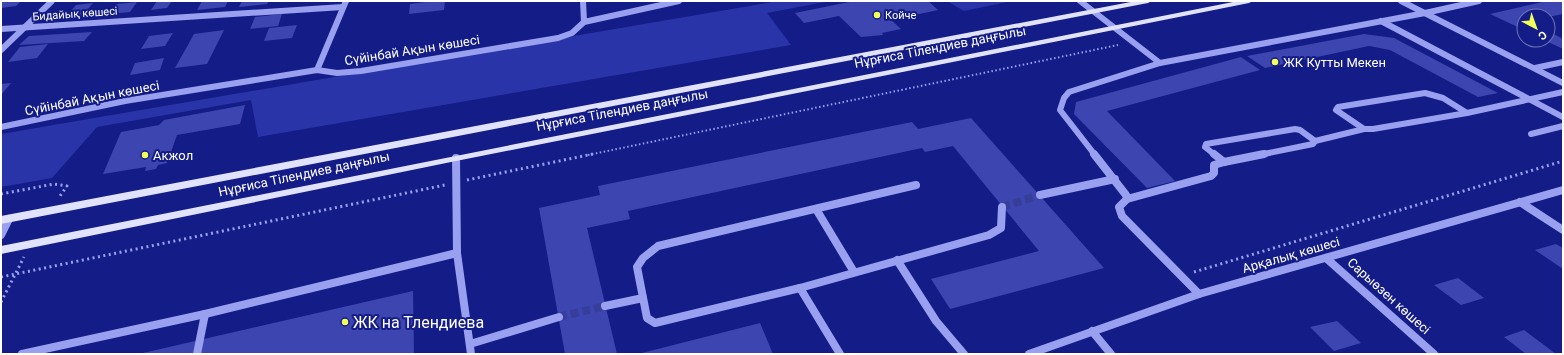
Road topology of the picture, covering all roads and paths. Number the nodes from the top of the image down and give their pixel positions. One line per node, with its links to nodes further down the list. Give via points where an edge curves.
1 (52, 1): 15 (street)
2 (346, 1): 10 (street)
3 (583, 1): 14 (street)
4 (679, 1): 14 (street, Сүйінбай Ақын көшесі)
5 (1080, 1): 11 (street)
6 (1148, 1): 11 (main road, Нұрғиса Тілендиев даңғылы)
7 (1249, 1): 16 (main road, Нұрғиса Тілендиев даңғылы)
8 (1401, 1): 12 (street)
9 (1479, 1): 12 (street)
10 (343, 7): 15 (street, Бидайық көшесі); 23 (street)
11 (1092, 12): 16 (street); 47 (main road, Нұрғиса Тілендиев даңғылы)
12 (1425, 13): 13 (street); 22 (street)
13 (1381, 21): 21 (street); 26 (street)
14 (584, 22): 23 (street, Сүйінбай Ақын көшесі, via 572,33 558,38 361,71 337,73)
15 (24, 27): 17 (street, Бидайық көшесі); 19 (street)
16 (1113, 27): 18 (street); 34 (main road, Нұрғиса Тілендиев даңғылы)
17 (1, 29)
18 (1133, 42): 21 (street); 38 (path)
19 (1, 50)
20 (1563, 62): 22 (street)
21 (1160, 63): 37 (street, via 1076,89 1064,98 1060,110)
22 (1535, 68): 24 (street)
23 (317, 70): 30 (street, Сүйінбай Ақын көшесі, via 125,101)
24 (1563, 83)
25 (1563, 92): 26 (street)
26 (1530, 100): 27 (street); 28 (street)
27 (1468, 113): 31 (street, via 1373,129); 31 (street, via 1443,98 1425,93 1338,106 1336,110)
28 (1563, 118)
29 (1563, 126): 32 (street)
30 (1, 127)
31 (1364, 128): 33 (street)
32 (1531, 134)
33 (1315, 141): 36 (street, via 1313,144); 36 (street, via 1295,129 1206,144 1205,147)
34 (456, 158): 38 (street); 51 (main road, Нұрғиса Тілендиев даңғылы)
35 (1563, 161): 58 (path)
36 (1224, 162): 43 (street, via 1214,165 1214,173 1211,176)
37 (1115, 179): 42 (street); 43 (street)
38 (456, 183): 53 (street); 57 (path)
39 (916, 185): 46 (street)
40 (1563, 190): 44 (street, Арқалық көшесі)
41 (1, 194): 47 (path, via 54,184 67,186)
42 (1040, 195)
43 (1127, 199): 58 (street, via 1119,207 1122,216)
44 (1520, 202): 49 (street); 54 (street, Арқалық көшесі)
45 (1002, 207): 55 (street, via 1001,228 997,232)
46 (816, 209): 56 (street); 62 (street, via 658,246 643,258 637,267)
47 (51, 210): 48 (main road, Нұрғиса Тілендиев даңғылы)
48 (5, 219): 50 (street)
49 (1563, 230)
50 (1, 234)
51 (31, 244): 52 (main road, Нұрғиса Тілендиев даңғылы); 57 (path)
52 (1, 250)
53 (457, 253): 65 (street); 68 (street)
54 (1326, 258): 61 (street, Арқалық көшесі); 76 (street, Сарыөзен көшесі)
55 (897, 260): 56 (street); 73 (street, via 936,321)
56 (854, 272): 60 (street)
57 (13, 275): 59 (path); 63 (path)
58 (1180, 276): 61 (street)
59 (1, 277)
60 (800, 288): 62 (street, via 655,323 647,318); 72 (street)
61 (1199, 294): 67 (street, Арқалық көшесі)
62 (643, 298): 64 (street)
63 (1, 302)
64 (605, 306)
65 (205, 314): 69 (street); 70 (street)
66 (559, 317): 68 (street)
67 (1092, 331): 74 (street, Арқалық көшесі); 75 (street)
68 (470, 344): 71 (street)
69 (22, 354)
70 (197, 354)
71 (471, 354)
72 (840, 354)
73 (964, 354)
74 (1029, 354)
75 (1111, 354)
76 (1434, 354)

